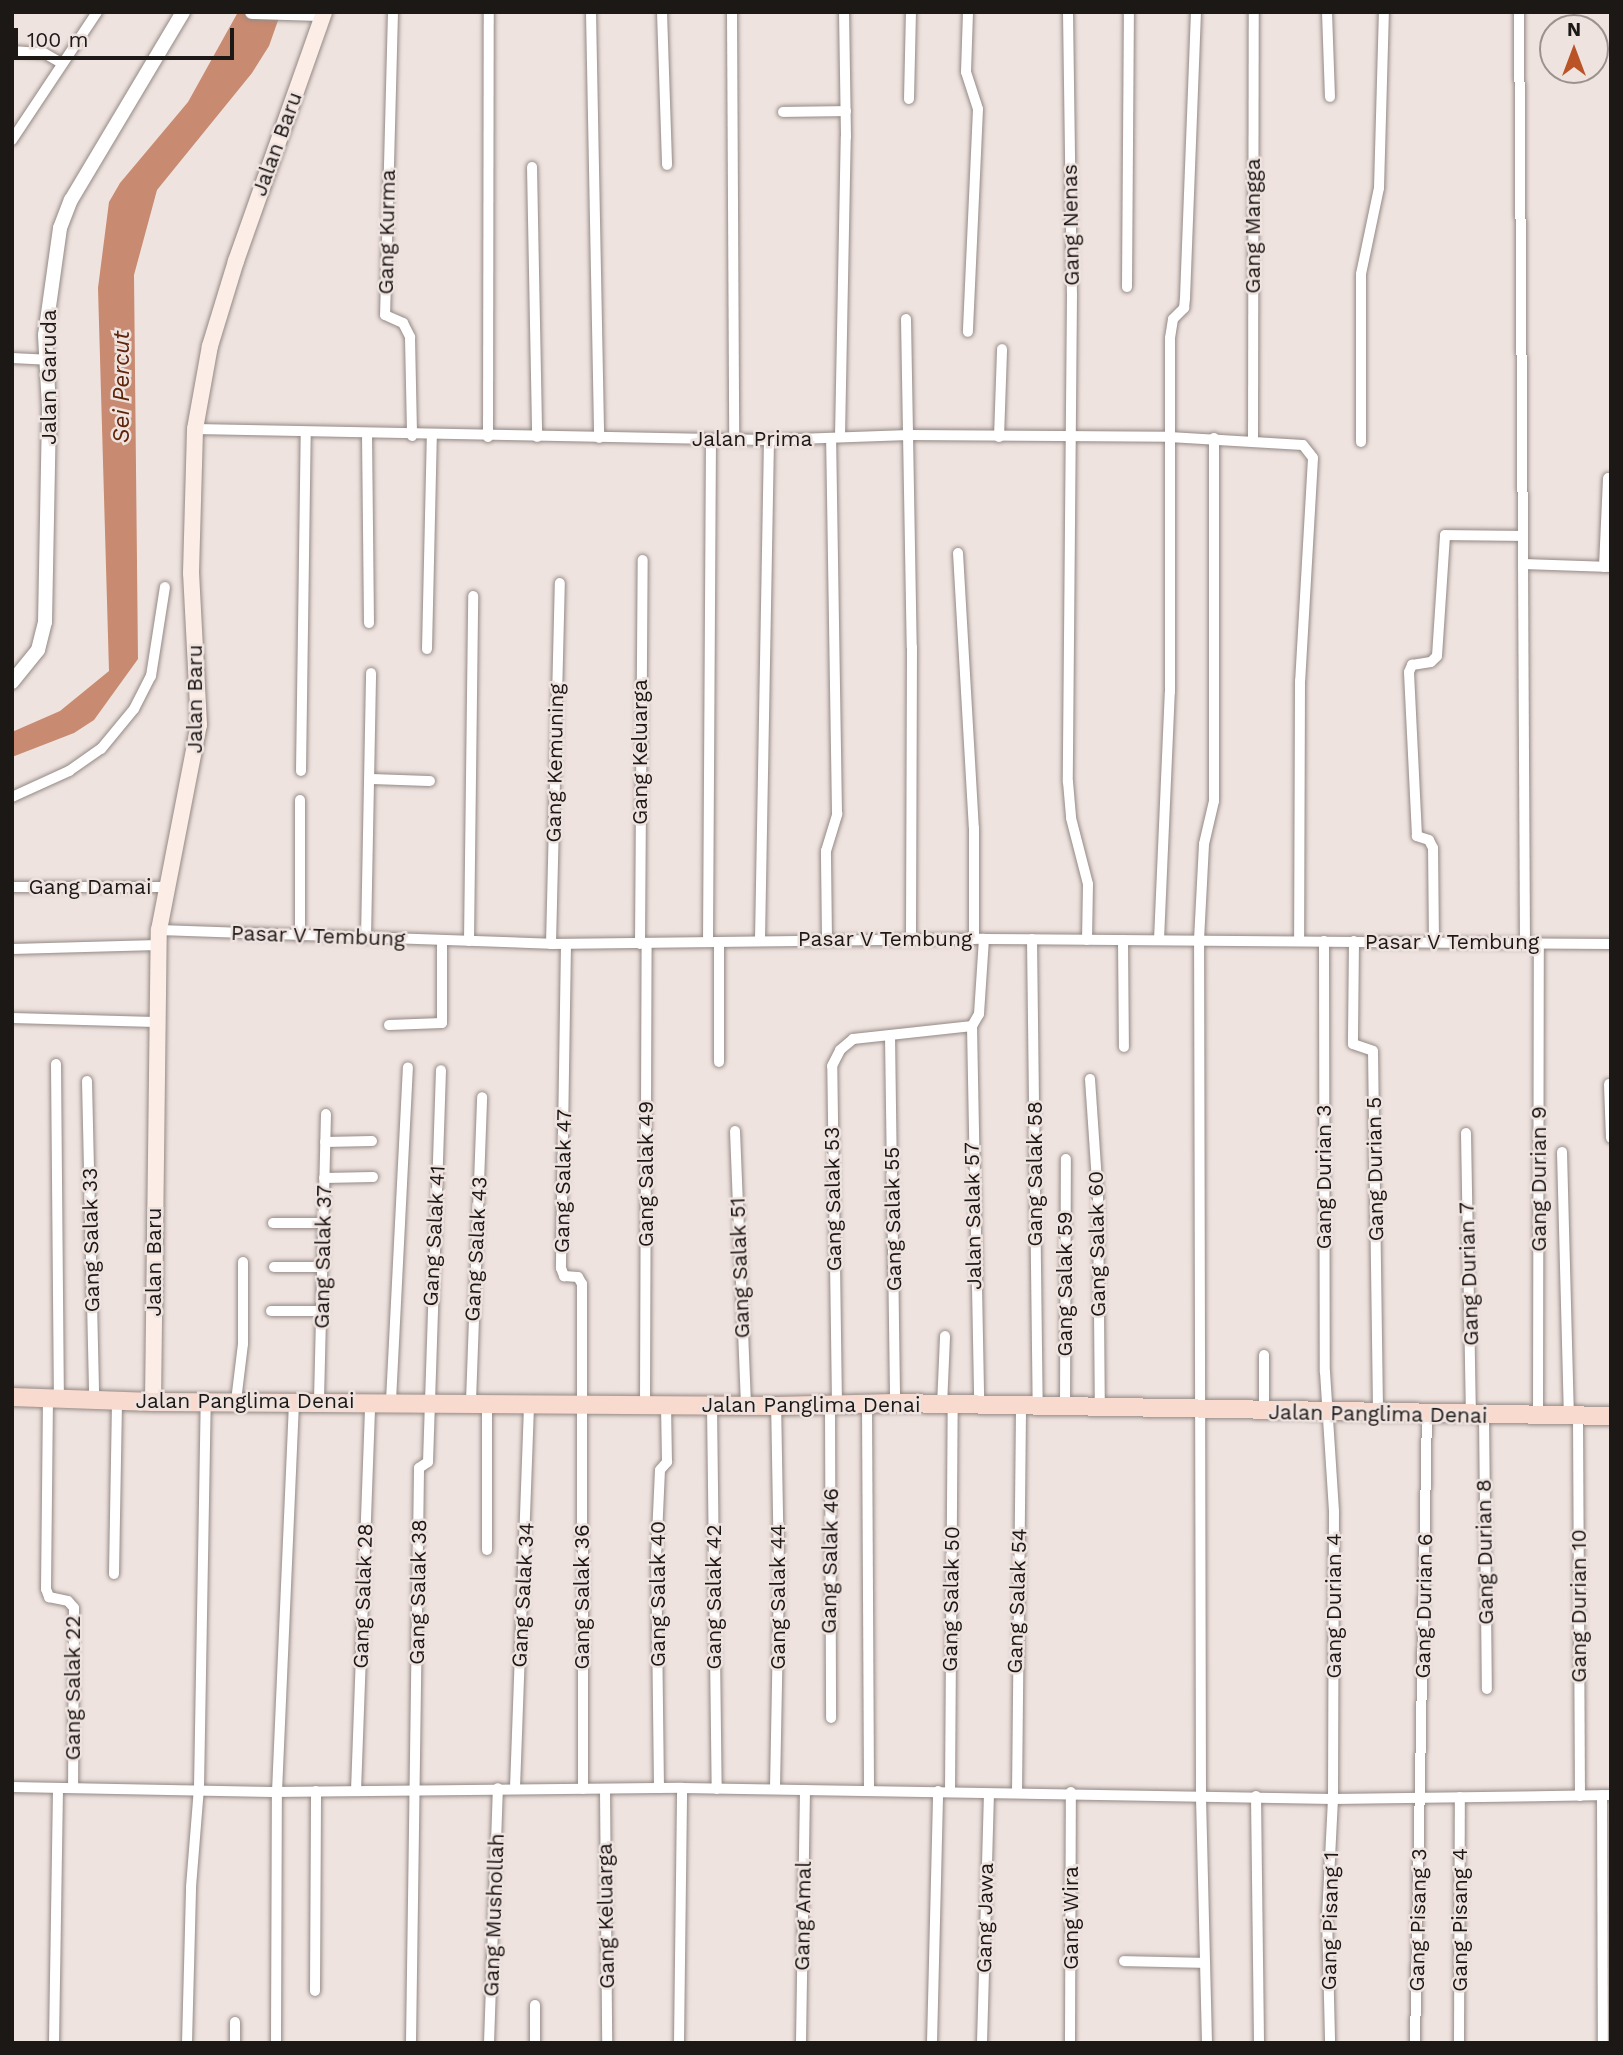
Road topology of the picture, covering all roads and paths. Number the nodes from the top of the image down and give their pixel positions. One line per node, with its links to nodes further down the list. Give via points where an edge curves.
1 (97, 12): 21 (street)
2 (183, 12): 34 (street, Jalan Garuda, via 65,214 52,264)
3 (252, 12): 19 (street)
4 (393, 12): 39 (street, Gang Kurma, via 385,315 403,323 410,337)
5 (489, 12): 43 (street)
6 (591, 12): 44 (street)
7 (662, 12): 27 (street)
8 (732, 12): 50 (street)
9 (844, 12): 24 (street)
10 (911, 12): 23 (street)
11 (968, 12): 31 (street, via 966,72 978,109)
12 (1068, 12): 49 (street, Gang Nenas)
13 (1129, 12): 29 (street)
14 (1196, 12): 42 (street, via 1185,298 1184,308 1173,319 1170,338)
15 (1254, 12): 52 (street, Gang Mangga)
16 (1327, 12): 22 (street)
17 (1384, 12): 53 (street, via 1380,188 1361,274)
18 (1519, 12): 55 (street)
19 (323, 13): 35 (main road, Jalan Baru, via 236,261 210,346)
20 (12, 51): 21 (street, via 44,53)
21 (61, 63): 26 (street)
22 (1330, 97)
23 (909, 99)
24 (846, 111): 25 (street); 45 (street)
25 (783, 112)
26 (12, 140)
27 (667, 164)
28 (532, 167): 41 (street)
29 (1128, 287)
30 (906, 319): 38 (street)
31 (968, 332)
32 (1002, 349): 46 (street)
33 (12, 358): 34 (street)
34 (47, 360): 66 (street, Jalan Garuda, via 45,622 38,650)
35 (195, 429): 36 (street, Jalan Prima); 73 (main road, Jalan Baru, via 191,573 200,724)
36 (306, 432): 37 (street, Jalan Prima); 67 (street)
37 (367, 433): 39 (street, Jalan Prima); 63 (street)
38 (909, 435): 45 (street, Jalan Prima); 46 (street, Jalan Prima); 78 (street)
39 (412, 436): 40 (street, Jalan Prima)
40 (432, 436): 43 (street, Jalan Prima); 64 (street)
41 (537, 437): 43 (street, Jalan Prima); 44 (street, Jalan Prima)
42 (1169, 437): 47 (street, Jalan Prima); 49 (street, Jalan Prima); 84 (street, via 1170,692)
43 (488, 438)
44 (599, 438): 48 (street, Jalan Prima)
45 (835, 438): 51 (street, Jalan Prima); 77 (street, via 837,814 825,851)
46 (999, 438): 49 (street, Jalan Prima)
47 (1214, 438): 52 (street, Jalan Prima); 85 (street, via 1214,801 1203,844)
48 (711, 439): 50 (street, Jalan Prima); 92 (street)
49 (1070, 439): 82 (street, Gang Nenas, via 1068,782 1071,818 1088,884)
50 (734, 440): 51 (street, Jalan Prima)
51 (769, 440): 81 (street)
52 (1253, 440): 86 (street, Jalan Prima, via 1291,442 1307,448 1313,458 1300,681)
53 (1361, 442)
54 (1608, 478): 59 (street)
55 (1523, 536): 58 (street); 91 (street, via 1445,535 1437,656 1431,663 1412,665 1409,672 1417,836 1429,840 1433,848)
56 (958, 553): 79 (street, Jalan Salak 57)
57 (643, 560): 97 (street, Gang Keluarga)
58 (1522, 564): 59 (street); 95 (street)
59 (1607, 567)
60 (560, 583): 93 (street, Gang Kemuning)
61 (165, 587): 70 (street, via 151,676 134,709 101,749 69,771)
62 (473, 596): 88 (street)
63 (369, 623)
64 (427, 649)
65 (371, 673): 68 (street)
66 (12, 682)
67 (301, 771)
68 (370, 779): 69 (street); 76 (street)
69 (430, 781)
70 (12, 797)
71 (300, 800): 74 (street)
72 (12, 887): 73 (street, Gang Damai)
73 (167, 887): 75 (main road, Jalan Baru)
74 (300, 937): 75 (street, Pasar V Tembung); 76 (street, Pasar V Tembung)
75 (159, 938): 99 (street, Pasar V Tembung); 101 (main road, Jalan Baru)
76 (366, 938): 87 (street, Pasar V Tembung)
77 (827, 939): 78 (street, Pasar V Tembung); 81 (street, Pasar V Tembung)
78 (911, 939): 79 (street, Pasar V Tembung)
79 (979, 939): 80 (street, Pasar V Tembung); 103 (street, Jalan Salak 57, via 980,1003)
80 (1032, 939): 82 (street, Pasar V Tembung); 158 (street, Gang Salak 58)
81 (760, 940): 92 (street, Pasar V Tembung)
82 (1087, 940): 83 (street, Pasar V Tembung)
83 (1123, 940): 84 (street, Pasar V Tembung); 105 (street)
84 (1159, 940): 85 (street, Pasar V Tembung)
85 (1199, 940): 86 (street, Pasar V Tembung); 161 (street)
86 (1299, 940): 89 (street, Pasar V Tembung)
87 (442, 941): 88 (street, Pasar V Tembung); 102 (street, via 442,1023)
88 (469, 941): 93 (street, Pasar V Tembung)
89 (1324, 941): 90 (street, Pasar V Tembung); 163 (street, Gang Durian 3, via 1325,1372)
90 (1354, 941): 91 (street, Pasar V Tembung); 164 (street, Gang Durian 5, via 1352,1041 1373,1051)
91 (1434, 941): 95 (street, Pasar V Tembung)
92 (713, 942): 97 (street, Pasar V Tembung); 106 (street)
93 (551, 943): 94 (street, Pasar V Tembung)
94 (566, 943): 97 (street, Pasar V Tembung); 151 (street, Gang Salak 47, via 561,1268 565,1276 578,1277 582,1284)
95 (1525, 943): 96 (street, Pasar V Tembung)
96 (1539, 943): 98 (street, Pasar V Tembung); 167 (street, Gang Durian 9)
97 (643, 944): 148 (street, Gang Salak 49)
98 (1611, 944)
99 (12, 949)
100 (12, 1018): 101 (street)
101 (155, 1022): 144 (main road, Jalan Baru)
102 (388, 1025)
103 (972, 1026): 104 (street, Gang Salak 53); 157 (street, Jalan Salak 57)
104 (890, 1035): 147 (street, Gang Salak 55); 154 (street, Gang Salak 53, via 853,1039 840,1050 832,1066)
105 (1124, 1048)
106 (719, 1062)
107 (56, 1064): 134 (street)
108 (408, 1067): 142 (street)
109 (441, 1070): 145 (street, Gang Salak 41)
110 (1090, 1079): 160 (street, Gang Salak 60, via 1098,1196)
111 (87, 1081): 135 (street, Gang Salak 33)
112 (1609, 1084): 117 (street)
113 (482, 1097): 143 (street, Gang Salak 43)
114 (326, 1114): 119 (street, Gang Salak 37)
115 (736, 1132): 153 (street, Gang Salak 51)
116 (1466, 1133): 166 (street, Gang Durian 7)
117 (1611, 1138)
118 (372, 1141): 119 (street)
119 (325, 1142): 123 (street, Gang Salak 37)
120 (1562, 1152): 169 (street, Gang Durian 10)
121 (1066, 1159): 159 (street, Gang Salak 59)
122 (373, 1177): 123 (street)
123 (324, 1178): 125 (street, Gang Salak 37)
124 (273, 1223): 125 (street)
125 (323, 1223): 128 (street, Gang Salak 37)
126 (243, 1262): 140 (street, via 243,1344)
127 (274, 1267): 128 (street)
128 (323, 1267): 130 (street, Gang Salak 37)
129 (271, 1311): 130 (street)
130 (322, 1311): 137 (street, Gang Salak 37)
131 (945, 1336): 156 (street, Gang Salak 50)
132 (1264, 1354): 162 (street)
133 (12, 1397): 134 (main road, Jalan Panglima Denai)
134 (53, 1398): 135 (main road, Jalan Panglima Denai); 176 (street, Gang Salak 22, via 46,1592 74,1608)
135 (94, 1400): 138 (main road, Jalan Panglima Denai)
136 (294, 1400): 137 (main road, Jalan Panglima Denai); 140 (main road, Jalan Panglima Denai); 192 (street)
137 (319, 1400): 141 (main road, Jalan Panglima Denai)
138 (117, 1401): 144 (main road, Jalan Panglima Denai); 171 (street)
139 (206, 1401): 140 (main road, Jalan Panglima Denai); 144 (main road, Jalan Panglima Denai); 181 (street)
140 (236, 1401)
141 (370, 1401): 142 (main road, Jalan Panglima Denai); 190 (street, Gang Salak 28)
142 (390, 1401): 145 (main road, Jalan Panglima Denai)
143 (479, 1401): 145 (main road, Jalan Panglima Denai); 146 (main road, Jalan Panglima Denai); 170 (street, Gang Salak 43)
144 (153, 1402)
145 (427, 1402): 177 (street, Gang Salak 38, via 428,1462 419,1468)
146 (529, 1403): 151 (main road, Jalan Panglima Denai); 178 (street, Gang Salak 34)
147 (895, 1403): 150 (main road, Jalan Panglima Denai); 156 (main road, Jalan Panglima Denai)
148 (645, 1404): 149 (main road, Jalan Panglima Denai); 151 (main road, Jalan Panglima Denai)
149 (666, 1404): 152 (main road, Jalan Panglima Denai); 179 (street, Gang Salak 40, via 667,1462 660,1471 656,1558)
150 (867, 1404): 154 (main road, Jalan Panglima Denai); 188 (street)
151 (583, 1405): 184 (street, Gang Salak 36)
152 (712, 1405): 153 (main road, Jalan Panglima Denai); 185 (street, Gang Salak 42)
153 (746, 1405): 155 (main road, Jalan Panglima Denai)
154 (833, 1405): 155 (main road, Jalan Panglima Denai); 173 (street, Gang Salak 46)
155 (776, 1406): 183 (street, Gang Salak 44)
156 (948, 1406): 157 (main road, Jalan Panglima Denai); 193 (street, Gang Salak 50)
157 (979, 1407): 158 (main road, Jalan Panglima Denai)
158 (1029, 1408): 159 (main road, Jalan Panglima Denai); 195 (street, Gang Salak 54)
159 (1065, 1409): 160 (main road, Jalan Panglima Denai)
160 (1100, 1410): 161 (main road, Jalan Panglima Denai)
161 (1202, 1411): 162 (main road, Jalan Panglima Denai); 197 (street)
162 (1264, 1412): 163 (main road, Jalan Panglima Denai)
163 (1331, 1412): 164 (main road, Jalan Panglima Denai); 203 (street, Gang Durian 4)
164 (1378, 1413): 165 (main road, Jalan Panglima Denai)
165 (1427, 1415): 166 (main road, Jalan Panglima Denai); 201 (street, Gang Durian 6)
166 (1477, 1416): 167 (main road, Jalan Panglima Denai); 172 (street, Gang Durian 8)
167 (1538, 1416): 169 (main road, Jalan Panglima Denai)
168 (1611, 1416): 169 (main road, Jalan Panglima Denai)
169 (1574, 1417): 200 (street, Gang Durian 10)
170 (487, 1550)
171 (114, 1574)
172 (1487, 1689)
173 (831, 1718)
174 (12, 1787): 175 (street)
175 (58, 1787): 176 (street); 209 (street)
176 (73, 1787): 181 (street)
177 (412, 1787): 182 (street); 190 (street); 213 (street)
178 (515, 1787): 182 (street); 184 (street)
179 (659, 1787): 180 (street); 186 (street)
180 (682, 1787): 185 (street); 217 (street)
181 (199, 1788): 192 (street); 210 (street, via 190,1900)
182 (498, 1788): 214 (street, Gang Mushollah)
183 (775, 1788): 185 (street); 187 (street)
184 (583, 1789): 186 (street)
185 (717, 1789)
186 (605, 1790): 216 (street, Gang Keluarga)
187 (805, 1790): 188 (street); 218 (street, Gang Amal)
188 (869, 1790): 191 (street)
189 (316, 1791): 190 (street); 192 (street); 206 (street)
190 (356, 1791)
191 (938, 1791): 193 (street); 219 (street)
192 (277, 1792): 212 (street)
193 (950, 1792): 196 (street)
194 (1071, 1792): 195 (street); 197 (street); 221 (street, Gang Wira)
195 (1017, 1793): 196 (street)
196 (989, 1794): 220 (street, Gang Jawa)
197 (1201, 1794): 199 (street); 205 (street)
198 (1606, 1795): 200 (street); 227 (street)
199 (1256, 1796): 203 (street); 223 (street)
200 (1580, 1796): 202 (street)
201 (1421, 1797): 202 (street); 203 (street); 225 (street, Gang Pisang 3)
202 (1460, 1797): 226 (street, Gang Pisang 4)
203 (1333, 1799): 224 (street, Gang Pisang 1, via 1327,1916)
204 (1124, 1961): 205 (street)
205 (1206, 1963): 222 (street)
206 (315, 1991)
207 (535, 2006): 215 (street)
208 (235, 2022): 211 (street)
209 (54, 2043)
210 (187, 2043)
211 (235, 2043)
212 (276, 2043)
213 (411, 2043)
214 (489, 2043)
215 (535, 2043)
216 (607, 2043)
217 (679, 2043)
218 (801, 2043)
219 (932, 2043)
220 (982, 2043)
221 (1069, 2043)
222 (1208, 2043)
223 (1259, 2043)
224 (1330, 2043)
225 (1415, 2043)
226 (1459, 2043)
227 (1603, 2043)

